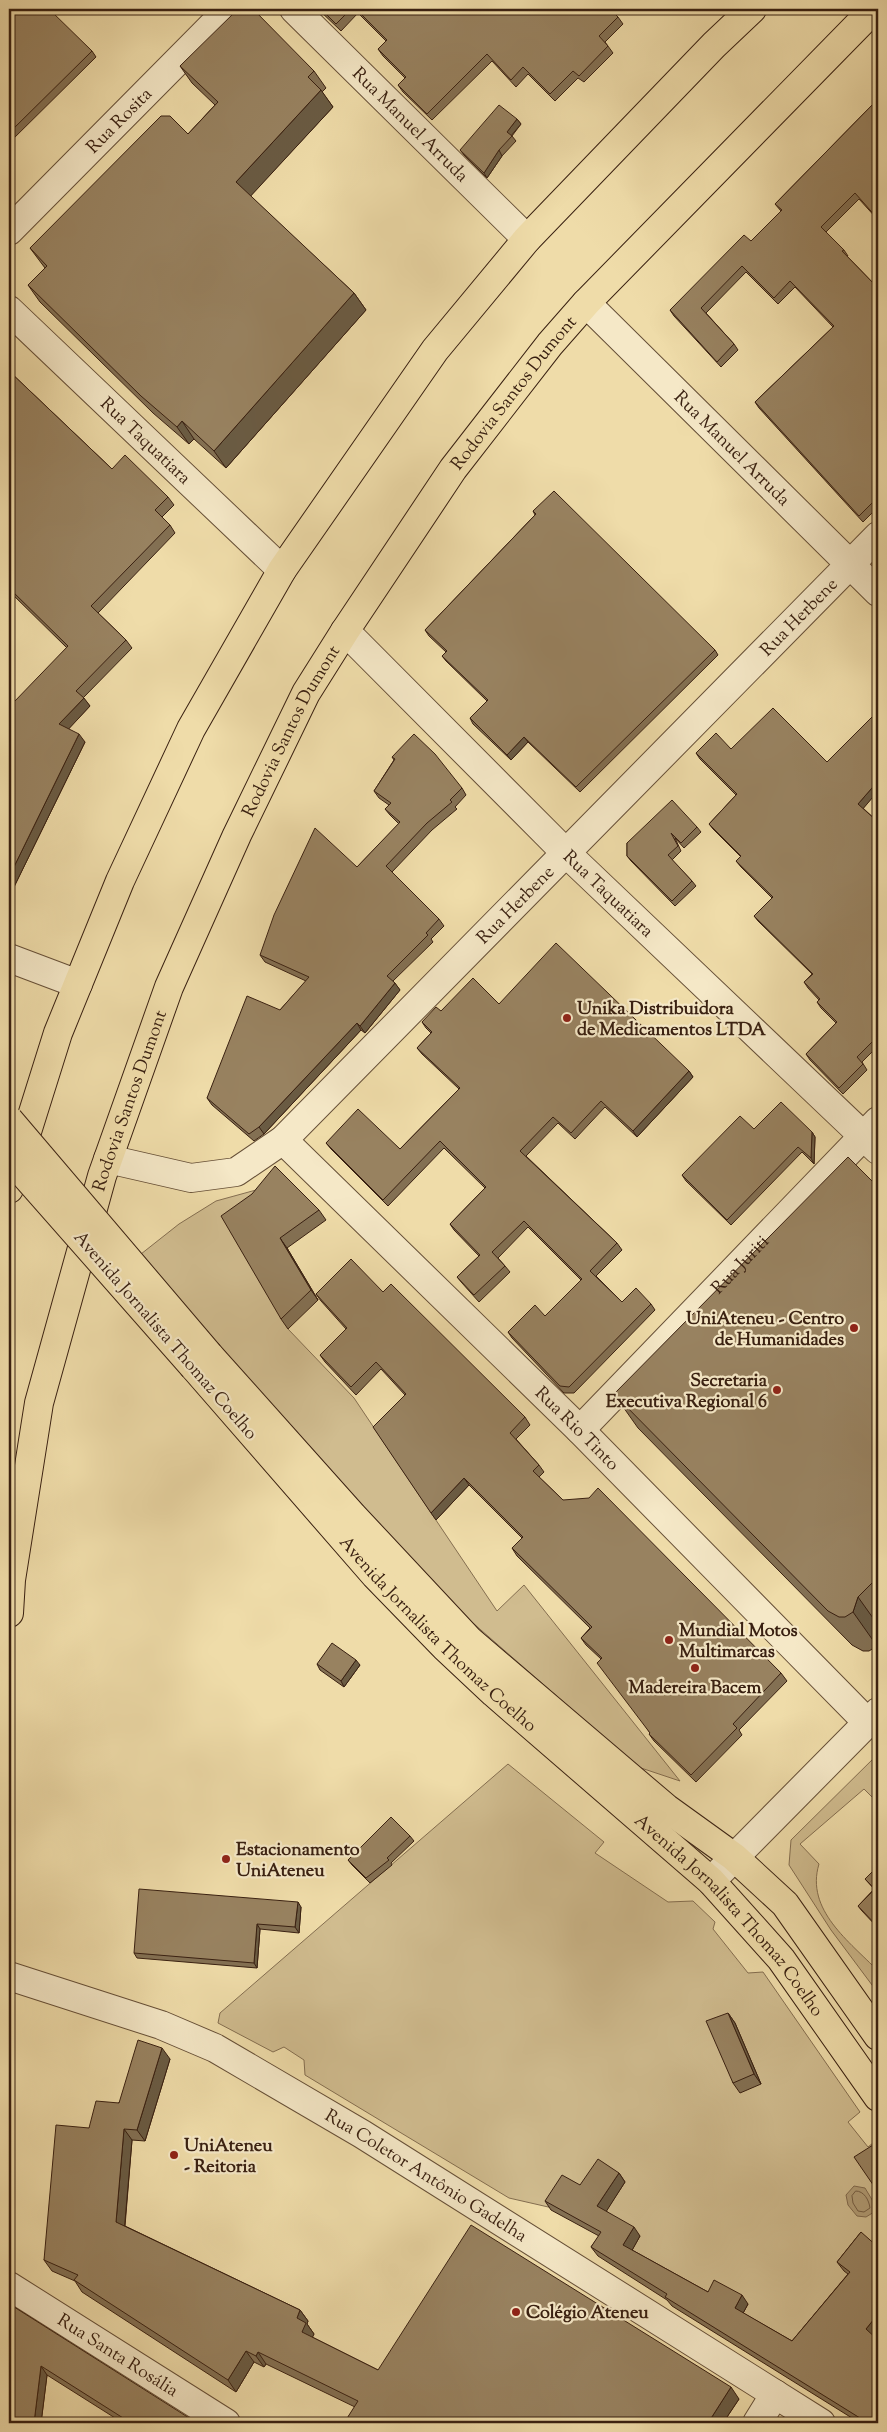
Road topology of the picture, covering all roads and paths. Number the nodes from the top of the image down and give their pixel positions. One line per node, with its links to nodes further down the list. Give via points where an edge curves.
1 (229, 9): 5 (street, Rua Rosita)
2 (294, 9): 6 (street, Rua Manuel Arruda)
3 (752, 9): 6 (main road)
4 (874, 9): 7 (main road, Rodovia Santos Dumont)
5 (9, 231)
6 (527, 239): 11 (main road, via 434,350)
7 (586, 303): 10 (street, Rua Manuel Arruda); 13 (main road, Rodovia Santos Dumont, via 453,469)
8 (9, 310): 11 (street, Rua Taquatiara)
9 (878, 536): 10 (street, Rua Herbene)
10 (850, 564): 12 (street, Rua Manuel Arruda); 14 (street, Rua Herbene)
11 (282, 570): 16 (main road, via 191,729 120,881)
12 (878, 592)
13 (345, 631): 14 (street, Rua Taquatiara); 21 (main road, Rodovia Santos Dumont, via 306,693 237,835 170,987)
14 (565, 852): 18 (street, Rua Taquatiara); 19 (street, Rua Herbene)
15 (9, 958): 16 (street)
16 (78, 984): 22 (main road, via 58,1033)
17 (9, 1120): 23 (main road, Avenida Jornalista Thomaz Coelho, bridge)
18 (873, 1136): 24 (street, Rua Juriti)
19 (283, 1140): 21 (street, Rua Herbene, via 236,1172 191,1178); 24 (street, Rua Rio Tinto)
20 (9, 1157): 23 (main road, Avenida Jornalista Thomaz Coelho, bridge)
21 (108, 1159): 25 (main road, Rodovia Santos Dumont, via 40,1403 11,1580)
22 (9, 1189)
23 (201, 1361): 27 (main road, Avenida Jornalista Thomaz Coelho, via 470,1641 666,1808); 28 (main road, Avenida Jornalista Thomaz Coelho, via 375,1574 446,1647 494,1693)
24 (580, 1430): 26 (street, Rua Rio Tinto)
25 (9, 1613)
26 (873, 1717): 27 (street)
27 (734, 1857): 28 (street); 30 (main road, Avenida Jornalista Thomaz Coelho, via 785,1904)
28 (711, 1881): 31 (main road, Avenida Jornalista Thomaz Coelho, via 781,1959)
29 (9, 1976): 33 (street, Rua Coletor Antônio Gadelha, via 161,2025 215,2048 362,2134)
30 (878, 2036)
31 (878, 2097)
32 (9, 2286): 34 (street, Rua Santa Rosália)
33 (775, 2394): 35 (street); 36 (street, Rua Coletor Antônio Gadelha)
34 (226, 2423)
35 (757, 2423)
36 (821, 2423)

